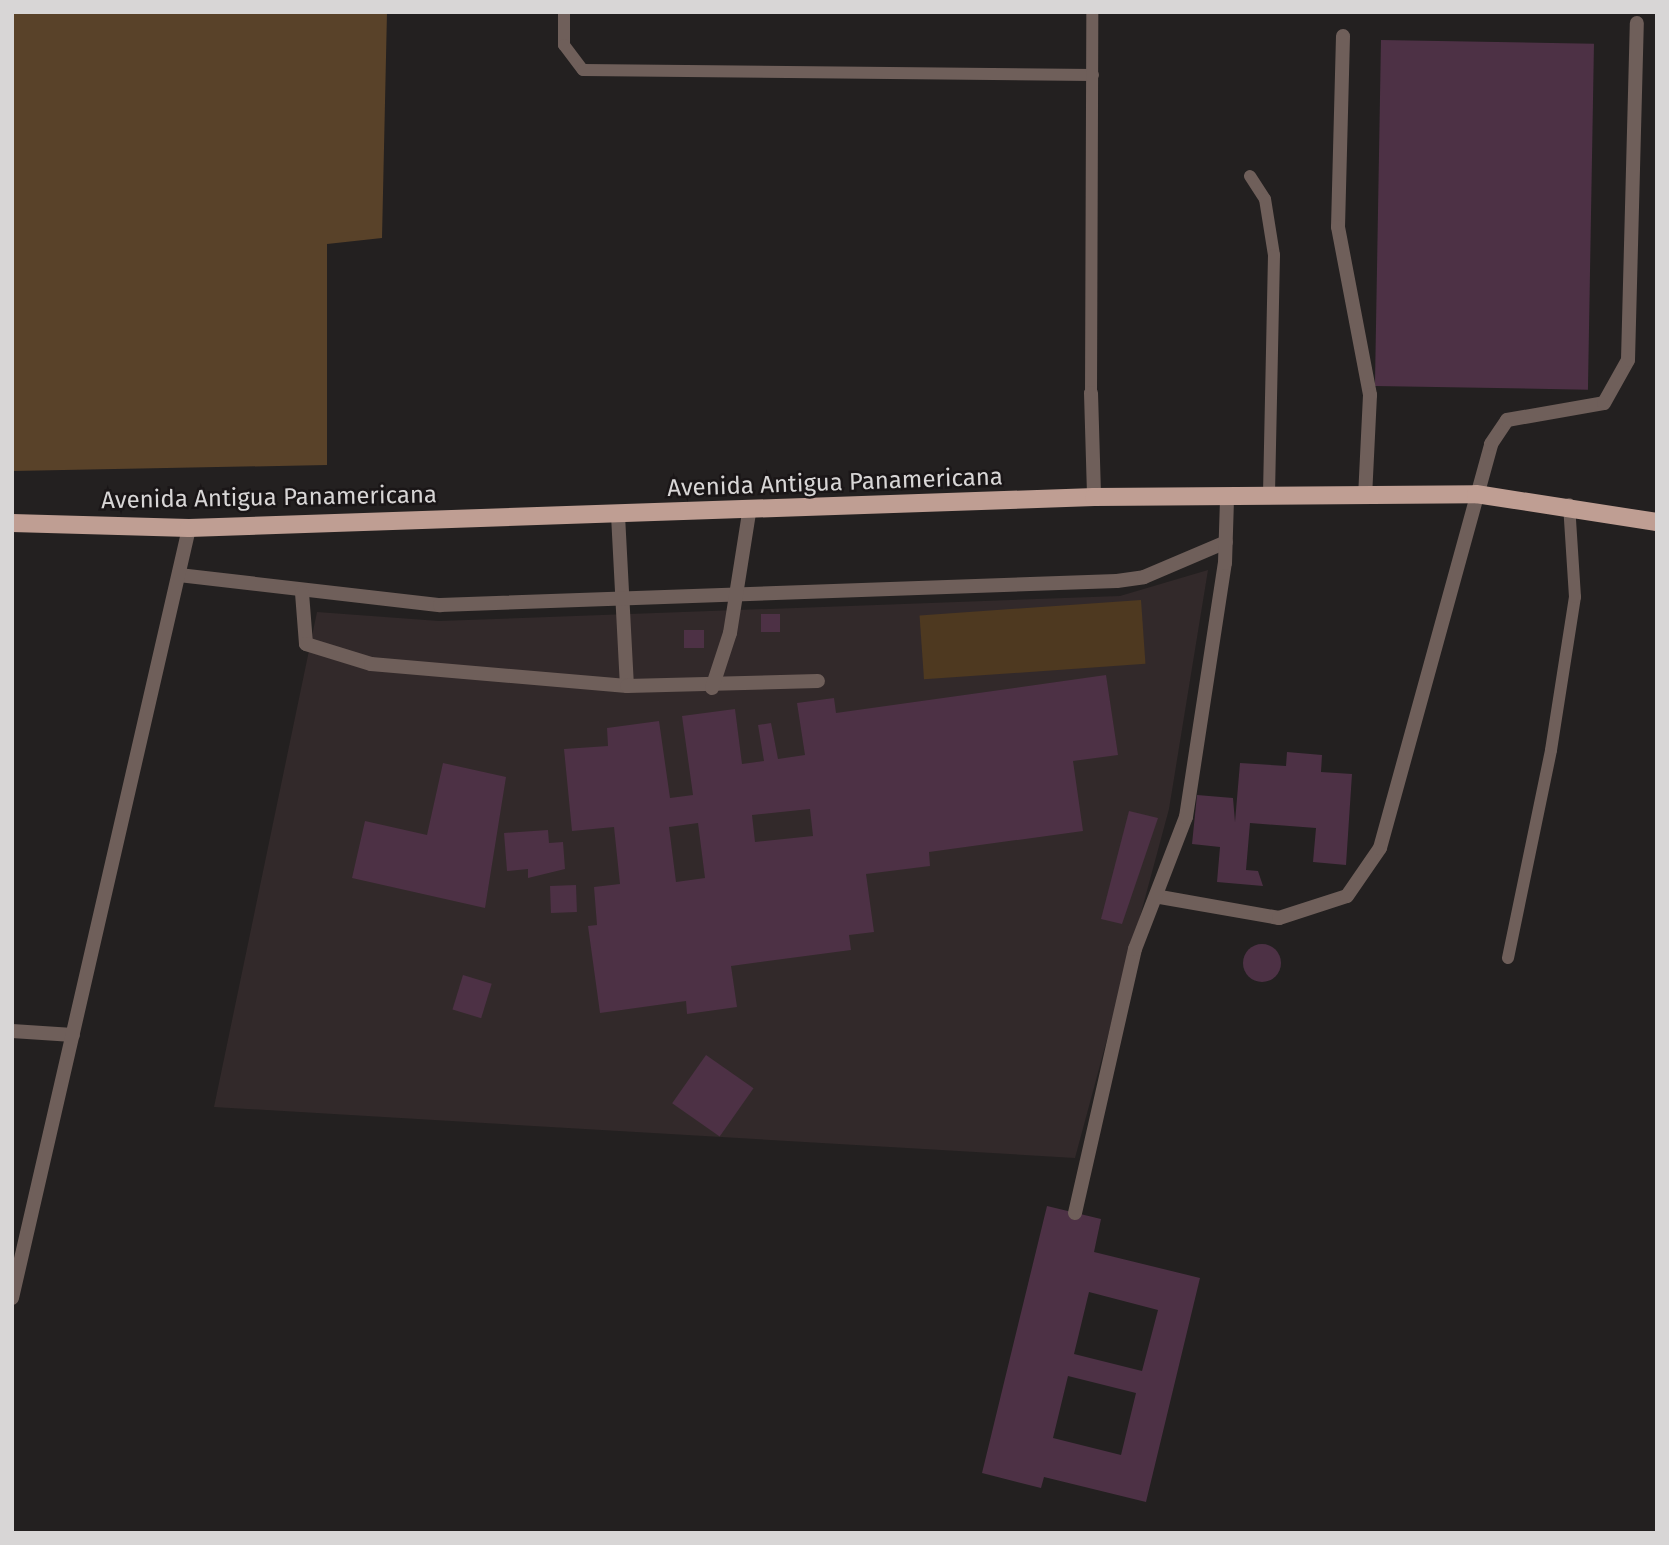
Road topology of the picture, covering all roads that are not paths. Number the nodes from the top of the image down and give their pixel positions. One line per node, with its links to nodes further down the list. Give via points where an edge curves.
1 (564, 12): 5 (lane, via 564,45 583,70)
2 (1092, 12): 5 (lane)
3 (1637, 23): 8 (street, via 1628,360 1604,403 1507,420 1492,444)
4 (1343, 36): 9 (street, via 1338,227 1370,395)
5 (1093, 75): 7 (lane)
6 (1250, 176): 12 (lane, via 1265,199 1274,255)
7 (1091, 393): 10 (street)
8 (1476, 494): 9 (main road, Avenida Antigua Panamericana); 13 (main road, Avenida Antigua Panamericana); 27 (street, via 1380,848 1348,896 1279,918)
9 (1366, 496): 12 (main road, Avenida Antigua Panamericana)
10 (1094, 497): 11 (main road, Avenida Antigua Panamericana); 14 (main road, Avenida Antigua Panamericana)
11 (1227, 498): 12 (main road, Avenida Antigua Panamericana); 19 (street)
12 (1269, 498)
13 (1569, 504): 16 (main road, Avenida Antigua Panamericana); 28 (lane, via 1575,597 1551,750)
14 (749, 513): 15 (main road, Avenida Antigua Panamericana); 21 (street)
15 (618, 515): 18 (main road, Avenida Antigua Panamericana); 23 (street)
16 (1657, 522)
17 (12, 523): 18 (main road, Avenida Antigua Panamericana)
18 (189, 528): 20 (street)
19 (1226, 541): 21 (street, via 1144,577 1117,581); 27 (street, via 1186,817)
20 (179, 575): 22 (street); 30 (street)
21 (739, 592): 23 (street); 26 (street)
22 (302, 593): 23 (street, via 440,605); 25 (street, via 306,644 371,664)
23 (622, 599): 25 (street)
24 (818, 681): 26 (street)
25 (627, 686): 26 (street)
26 (712, 688)
27 (1160, 897): 31 (street, via 1135,949)
28 (1508, 958)
29 (12, 1031): 30 (street)
30 (73, 1035): 32 (street)
31 (1075, 1213)
32 (12, 1298)

